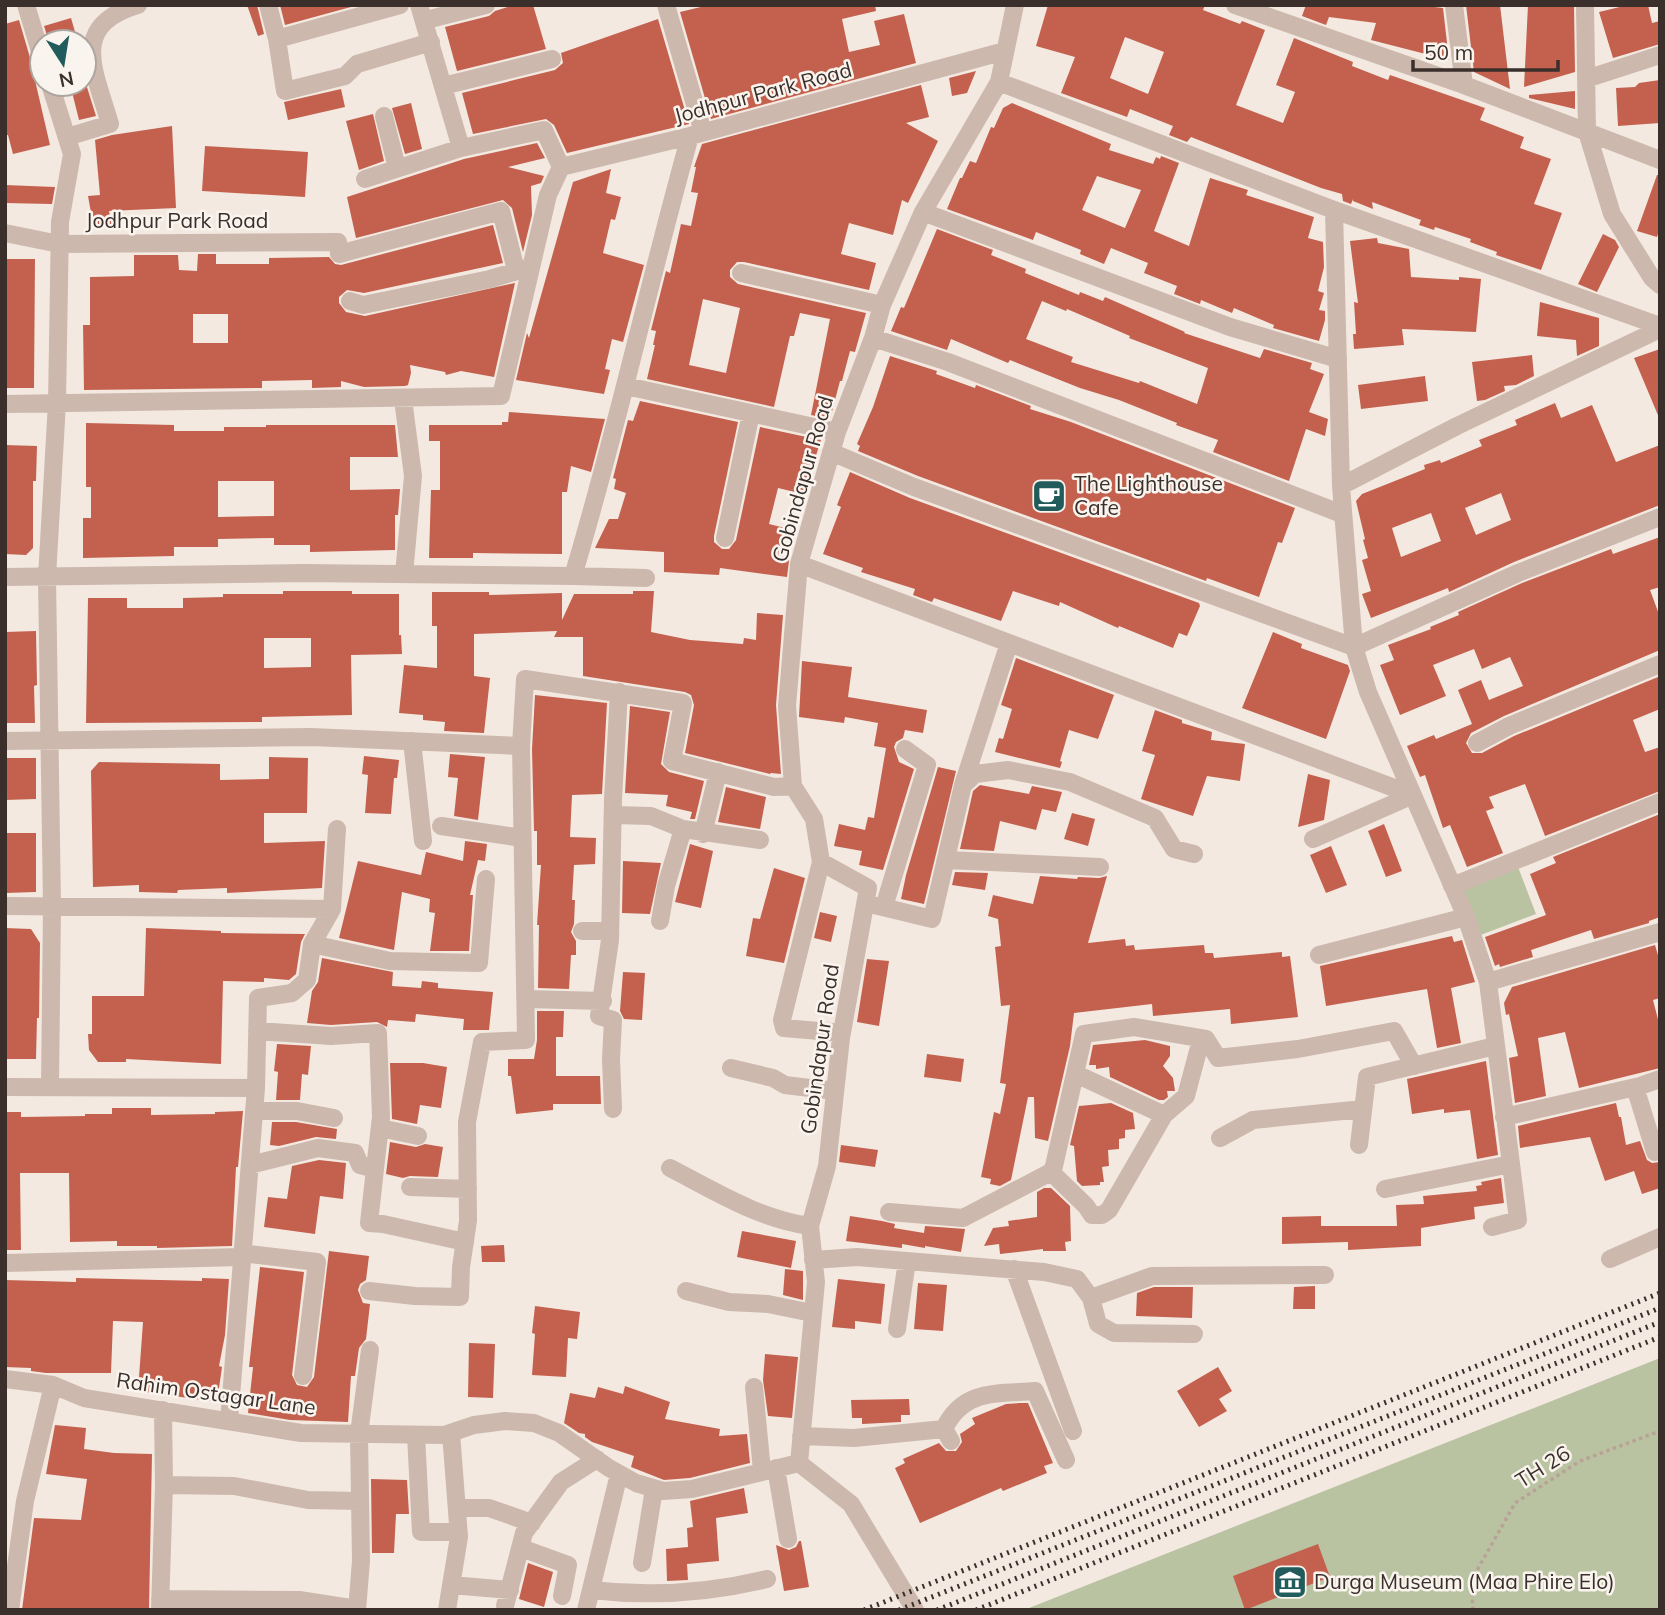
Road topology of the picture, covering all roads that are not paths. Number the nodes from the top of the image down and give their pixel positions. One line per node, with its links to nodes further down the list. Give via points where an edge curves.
1 (26, 5): 13 (street)
2 (138, 5): 11 (street)
3 (268, 5): 14 (street)
4 (400, 5): 14 (street)
5 (486, 5): 12 (street)
6 (1015, 5): 16 (street, Gobindapur Road)
7 (1235, 5): 21 (street)
8 (1454, 5): 21 (street)
9 (1585, 5): 19 (street)
10 (670, 6): 26 (street)
11 (116, 9): 27 (street, via 99,26 91,48 110,124)
12 (423, 13): 15 (street)
13 (33, 28)
14 (277, 39): 15 (street, via 285,91 345,76 357,64)
15 (432, 42): 22 (street)
16 (1005, 51): 20 (street, Gobindapur Road); 26 (street, Jodhpur Park Road)
17 (1660, 55): 19 (street)
18 (552, 58): 22 (street)
19 (1586, 79): 25 (street)
20 (999, 82): 33 (street); 34 (street, Gobindapur Road)
21 (1464, 85): 25 (street)
22 (443, 86): 28 (street)
23 (54, 98): 27 (street)
24 (384, 116): 31 (street)
25 (1587, 132): 29 (street); 39 (street, via 1612,214)
26 (697, 134): 30 (street, Jodhpur Park Road); 45 (street, via 657,255)
27 (67, 137): 36 (street, via 72,154)
28 (461, 148): 30 (street, via 544,130); 31 (street)
29 (1660, 160)
30 (561, 167): 37 (street)
31 (397, 168): 32 (street)
32 (365, 179)
33 (1334, 210): 42 (street); 44 (street)
34 (923, 212): 41 (street, Gobindapur Road); 44 (street, via 1230,327)
35 (5, 233): 36 (street, Jodhpur Park Road)
36 (59, 244): 37 (street, Jodhpur Park Road, via 338,242 339,254 501,211); 47 (street)
37 (523, 269): 40 (street, via 363,305); 46 (street, via 501,396)
38 (741, 273): 41 (street)
39 (1660, 285)
40 (350, 301)
41 (883, 305): 43 (street, Gobindapur Road)
42 (1660, 328): 52 (street)
43 (873, 338): 50 (street, Gobindapur Road); 53 (street, via 948,362)
44 (1338, 359): 52 (street)
45 (626, 386): 49 (street); 58 (street)
46 (403, 399): 47 (street); 57 (street, via 414,476)
47 (57, 403): 48 (street); 60 (street)
48 (5, 404)
49 (751, 413): 50 (street); 55 (street)
50 (837, 432): 51 (street, Gobindapur Road)
51 (831, 452): 56 (street, Gobindapur Road); 63 (street, via 914,487)
52 (1341, 486): 53 (street)
53 (1342, 514): 63 (street)
54 (1660, 517): 63 (street, via 1518,573)
55 (725, 538)
56 (799, 564): 62 (street); 74 (street, Gobindapur Road, via 787,706)
57 (404, 574): 58 (street); 60 (street)
58 (573, 576): 61 (street)
59 (5, 577): 60 (street)
60 (47, 577): 67 (street)
61 (646, 578)
62 (1009, 643): 73 (street); 75 (street)
63 (1354, 647): 75 (street, via 1368,692)
64 (1660, 664): 69 (street)
65 (619, 692): 70 (street, via 525,679); 72 (street, via 683,703 672,761); 77 (street)
66 (5, 741): 67 (street)
67 (48, 741): 68 (street, via 311,737); 94 (street)
68 (412, 741): 70 (street); 84 (street)
69 (1477, 743)
70 (521, 746): 82 (street)
71 (905, 750): 95 (street, via 927,765)
72 (718, 772): 74 (street, via 774,787); 81 (street)
73 (962, 785): 86 (street, via 975,775 1008,770 1070,782 1156,818 1174,849); 87 (street)
74 (793, 786): 88 (street, Gobindapur Road, via 814,819)
75 (1413, 794): 83 (street); 91 (street)
76 (1660, 802): 91 (street)
77 (613, 815): 80 (street, via 651,816); 100 (street)
78 (441, 826): 82 (street)
79 (337, 829): 96 (street)
80 (683, 829): 81 (street); 98 (street)
81 (703, 834): 85 (street)
82 (522, 838): 105 (street)
83 (1312, 839)
84 (423, 841)
85 (761, 841)
86 (1194, 855)
87 (946, 860): 89 (street); 95 (street, via 932,919)
88 (821, 862): 92 (street, via 869,888); 108 (street, via 782,1020 784,1028)
89 (1100, 867)
90 (486, 879): 102 (street, via 479,963 390,961)
91 (1452, 887): 97 (street)
92 (866, 903): 95 (street); 108 (street, Gobindapur Road)
93 (5, 906): 94 (street)
94 (52, 906): 96 (street); 116 (street)
95 (884, 907)
96 (332, 909): 102 (street)
97 (1466, 917): 103 (street); 104 (street)
98 (660, 921)
99 (582, 931): 100 (street)
100 (610, 931): 106 (street)
101 (1660, 932): 104 (street)
102 (312, 944): 107 (street, via 307,979 292,993 258,998)
103 (1319, 955)
104 (1488, 982): 110 (street)
105 (525, 999): 106 (street); 137 (street, via 526,1040 482,1042 467,1122)
106 (603, 1001): 120 (street, via 600,1016 613,1020)
107 (257, 1031): 118 (street); 126 (street, via 331,1036 378,1033)
108 (842, 1033): 119 (street, Gobindapur Road)
109 (1206, 1039): 111 (street, via 1218,1058 1394,1031); 113 (street, via 1133,1027 1084,1034); 123 (street, via 1198,1051 1186,1096)
110 (1494, 1046): 111 (street); 124 (street)
111 (1414, 1066): 121 (street, via 1367,1077)
112 (730, 1068): 119 (street, via 785,1084)
113 (1076, 1074): 123 (street); 135 (street)
114 (1660, 1079): 117 (street)
115 (5, 1087): 116 (street)
116 (50, 1087): 118 (street)
117 (1634, 1087): 124 (street); 130 (street, via 1655,1152)
118 (256, 1088): 122 (street)
119 (835, 1091): 140 (street, Gobindapur Road, via 827,1166)
120 (613, 1109)
121 (1363, 1109): 128 (street, via 1253,1120); 129 (street)
122 (254, 1111): 125 (street, via 297,1111); 132 (street)
123 (1164, 1115): 135 (street, via 1102,1215 1092,1215)
124 (1504, 1117): 131 (street)
125 (334, 1118)
126 (380, 1128): 127 (street); 134 (street)
127 (418, 1136)
128 (1220, 1138)
129 (1359, 1145)
130 (1660, 1150)
131 (1511, 1164): 138 (street); 141 (street, via 1518,1220)
132 (250, 1165): 134 (street, via 318,1148 355,1153 360,1165); 144 (street)
133 (670, 1168): 140 (street, via 751,1210)
134 (374, 1169): 143 (street, via 369,1223)
135 (1051, 1172): 139 (street, via 963,1218)
136 (410, 1187): 137 (street)
137 (468, 1189): 143 (street)
138 (1385, 1189)
139 (888, 1212)
140 (810, 1226): 146 (street, Gobindapur Road)
141 (1492, 1227)
142 (1660, 1237): 145 (street)
143 (465, 1242): 151 (street, via 460,1297)
144 (242, 1255): 148 (street); 158 (street, via 317,1262); 163 (street)
145 (1610, 1259)
146 (814, 1260): 147 (street); 154 (street, Gobindapur Road)
147 (908, 1261): 149 (street); 155 (street)
148 (5, 1263)
149 (1014, 1269): 153 (street, via 1077,1279); 164 (street)
150 (1325, 1275): 153 (street, via 1152,1276)
151 (369, 1291)
152 (686, 1291): 154 (street)
153 (1091, 1298): 156 (street, via 1098,1324 1114,1333)
154 (812, 1313): 168 (street, Gobindapur Road)
155 (897, 1329)
156 (1194, 1334)
157 (370, 1350): 166 (street)
158 (303, 1377)
159 (5, 1379): 160 (street, Rahim Ostagar Lane)
160 (53, 1385): 162 (street, Rahim Ostagar Lane, via 84,1398); 189 (street, via 25,1501)
161 (754, 1387): 172 (street)
162 (163, 1410): 163 (street, Rahim Ostagar Lane); 174 (street)
163 (229, 1421): 166 (street, Rahim Ostagar Lane, via 302,1433)
164 (1073, 1431)
165 (451, 1433): 167 (street, Rahim Ostagar Lane); 169 (street, Rahim Ostagar Lane, via 506,1421 534,1423 559,1433); 177 (street)
166 (359, 1434): 167 (street, Rahim Ostagar Lane); 176 (street)
167 (416, 1435): 179 (street, via 421,1532)
168 (801, 1436): 170 (street, via 947,1435 951,1414 977,1395 1035,1391); 171 (street, Gobindapur Road)
169 (597, 1459): 173 (street, Rahim Ostagar Lane); 178 (street, via 561,1482)
170 (1066, 1460)
171 (799, 1463): 172 (street, Rahim Ostagar Lane); 192 (street, via 851,1504)
172 (769, 1470): 175 (street, Rahim Ostagar Lane, via 692,1489); 180 (street)
173 (620, 1474): 175 (street, Rahim Ostagar Lane); 185 (street)
174 (164, 1485): 176 (street, via 234,1486 308,1500); 187 (street)
175 (654, 1489): 182 (street)
176 (360, 1501): 188 (street)
177 (457, 1508): 178 (street, via 489,1508); 179 (street)
178 (532, 1523): 181 (street)
179 (458, 1532): 184 (street)
180 (788, 1539)
181 (521, 1548): 184 (street, via 507,1598); 186 (street, via 568,1565)
182 (642, 1563)
183 (767, 1579): 185 (street, via 671,1594)
184 (451, 1585): 190 (street)
185 (591, 1590): 191 (street)
186 (562, 1596)
187 (160, 1604): 188 (street, via 299,1601)
188 (357, 1609)
189 (10, 1610)
190 (447, 1610)
191 (586, 1610)
192 (915, 1610)

